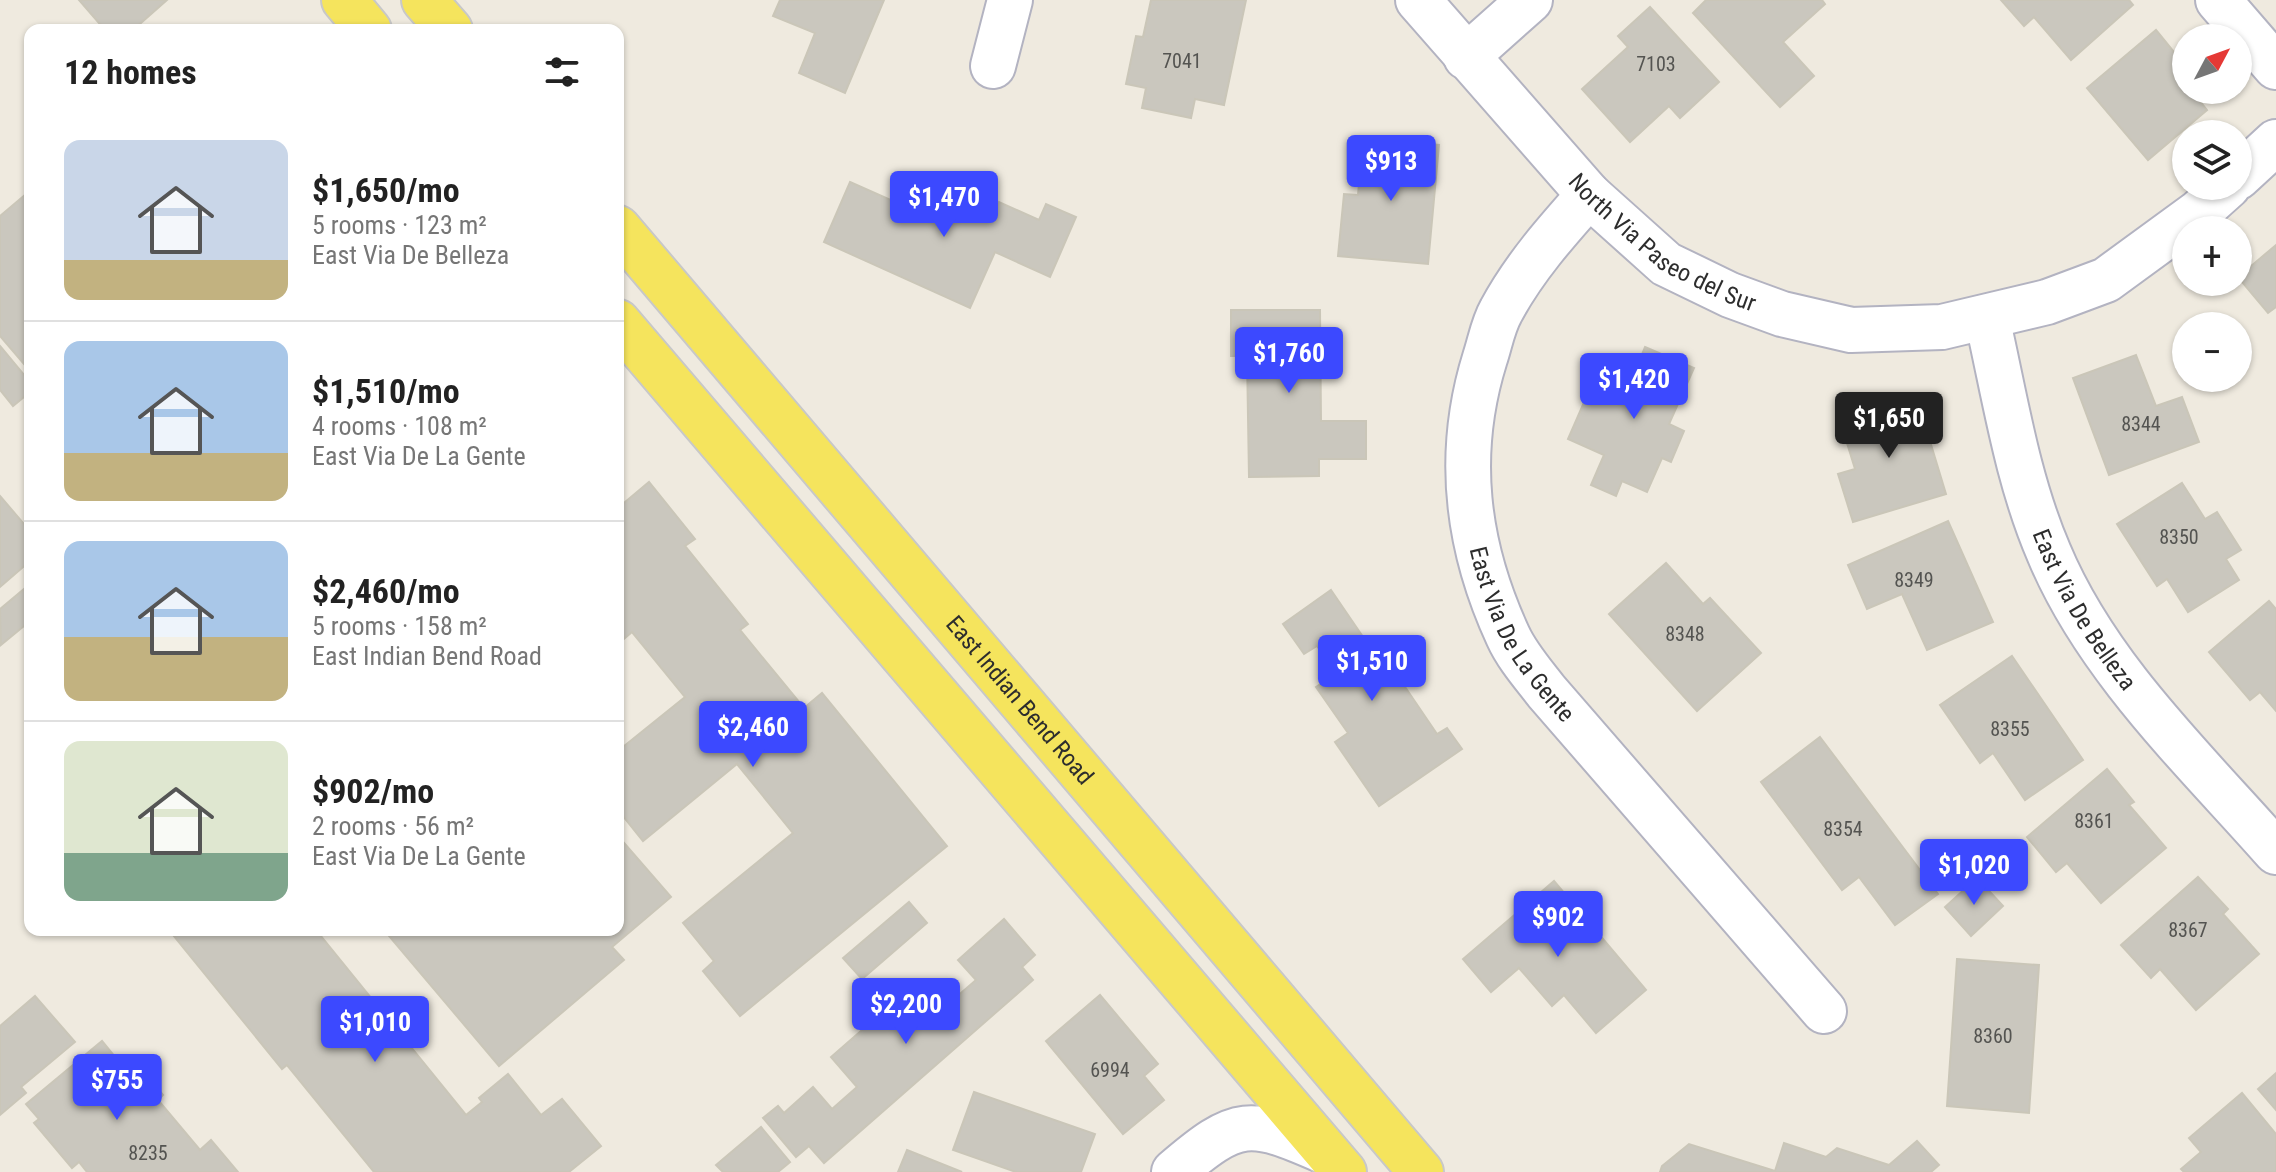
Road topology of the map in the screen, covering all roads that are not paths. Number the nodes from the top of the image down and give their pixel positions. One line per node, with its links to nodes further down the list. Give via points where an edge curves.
1 (344, 0): 7 (main road)
2 (424, 0): 8 (main road)
3 (1010, 0): 10 (street)
4 (1418, 0): 9 (street, North Via Paseo del Sur)
5 (1530, 0): 9 (street)
6 (2218, 0): 11 (street)
7 (364, 24)
8 (445, 24)
9 (1466, 57): 14 (street, North Via Paseo del Sur)
10 (993, 66)
11 (2276, 67)
12 (2276, 142): 13 (street)
13 (2252, 164)
14 (1589, 195): 17 (street, North Via Paseo del Sur, via 1666,264 1782,314 1851,330 1942,327); 20 (street, East Via De La Gente, via 1529,265 1499,314 1482,368 1467,429 1468,505 1480,563 1509,639 1546,691)
15 (2212, 200): 17 (street, via 2106,280)
16 (624, 235): 23 (main road, East Indian Bend Road)
17 (1987, 318): 19 (street, East Via De Belleza, via 2024,481 2048,553 2077,611 2116,666)
18 (624, 329): 21 (main road)
19 (2276, 852)
20 (1824, 1011)
21 (1335, 1162): 22 (street, via 1271,1129 1244,1127 1215,1137)
22 (1174, 1172)
23 (1421, 1172)

